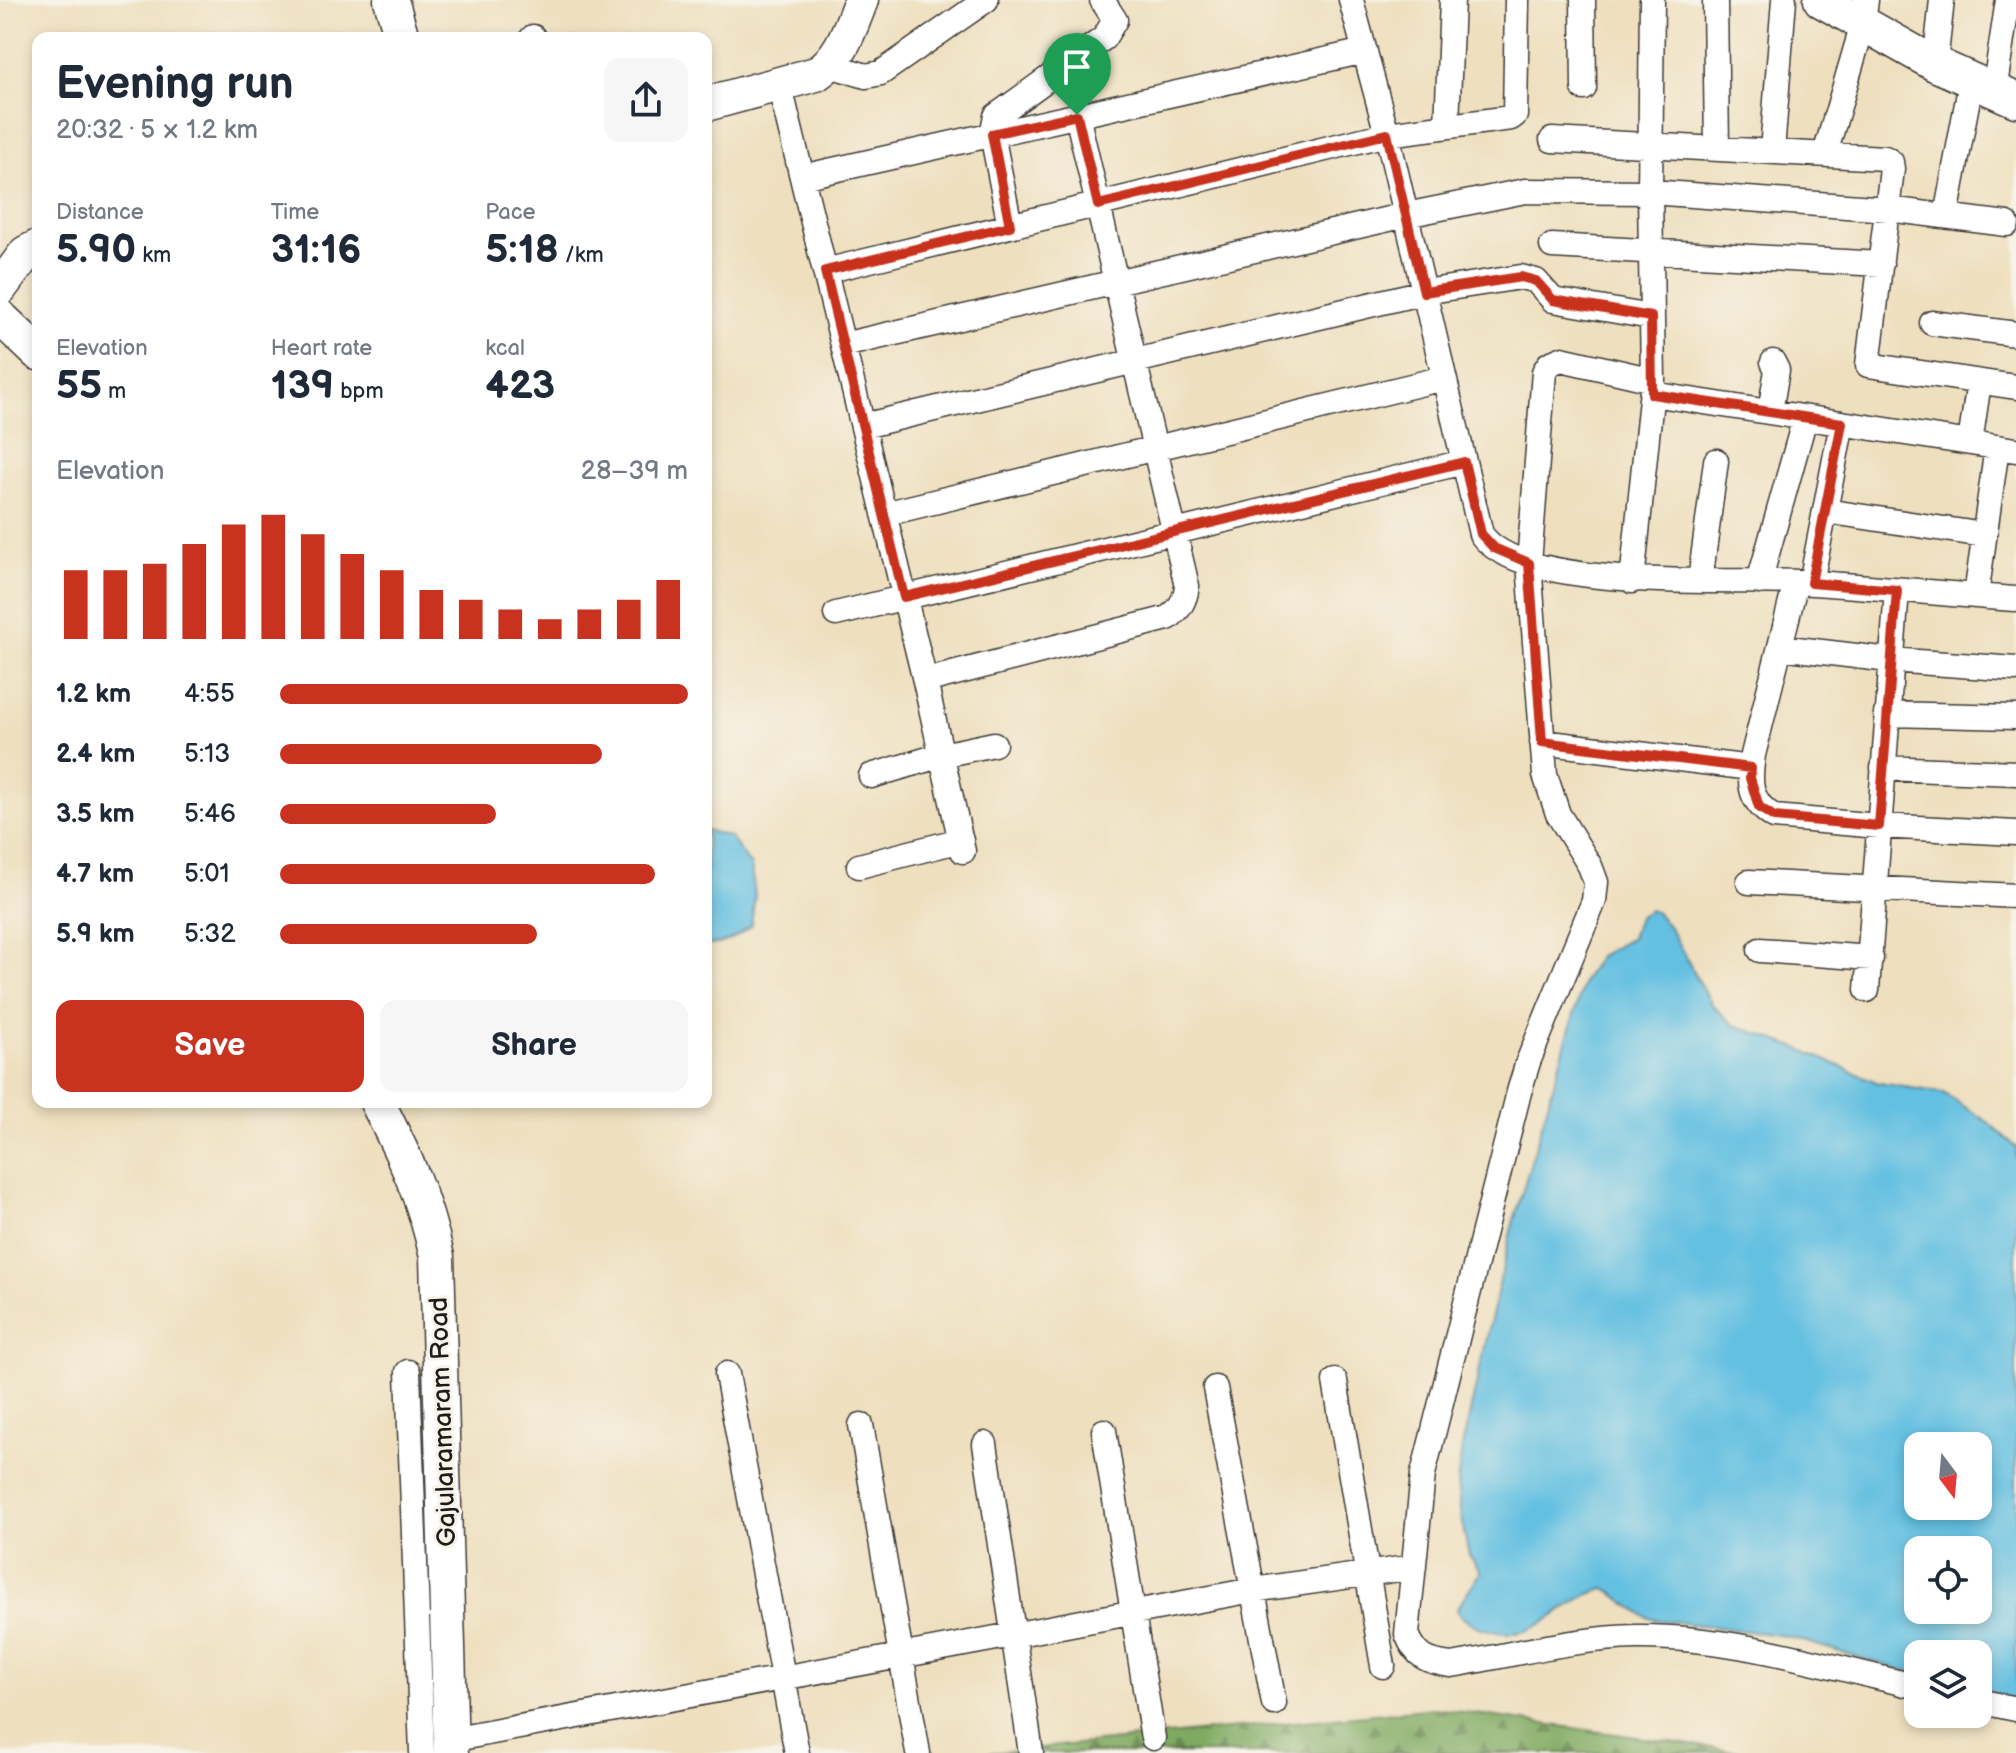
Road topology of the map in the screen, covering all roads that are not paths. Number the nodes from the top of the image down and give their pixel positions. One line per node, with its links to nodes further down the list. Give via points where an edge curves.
1 (391, 0): 16 (main road)
2 (861, 0): 19 (main road)
3 (986, 0): 19 (street, via 881,73 866,76)
4 (1102, 0): 26 (street, via 1115,20 1104,38 996,116)
5 (1351, 0): 17 (street)
6 (1452, 0): 25 (street)
7 (1517, 0): 25 (street, via 1515,115)
8 (1583, 0): 21 (street)
9 (1652, 0): 29 (street)
10 (1715, 0): 30 (street)
11 (1784, 0): 31 (street)
12 (1821, 0): 15 (main road)
13 (1942, 0): 18 (street)
14 (2008, 0): 22 (street)
15 (1865, 12): 18 (main road); 32 (street)
16 (400, 32)
17 (1365, 51): 24 (street); 27 (street)
18 (1935, 64): 22 (main road)
19 (830, 65): 20 (main road)
20 (779, 83): 23 (main road); 33 (street)
21 (1584, 88)
22 (1994, 91): 38 (street)
23 (712, 102)
24 (1077, 115): 26 (street); 35 (street)
25 (1447, 126): 27 (street)
26 (992, 134): 33 (street); 40 (street)
27 (1387, 134): 35 (street); 37 (street)
28 (1552, 140): 29 (street)
29 (1650, 145): 30 (street); 34 (street)
30 (1717, 148): 31 (street)
31 (1772, 151): 32 (street)
32 (1825, 154): 36 (street, via 1891,162)
33 (802, 177): 45 (street)
34 (1650, 192): 36 (street); 37 (street, via 1525,191); 43 (street)
35 (1098, 205): 40 (street); 46 (street)
36 (1888, 209): 38 (street); 44 (street)
37 (1406, 215): 46 (street); 48 (street)
38 (1946, 216): 39 (street)
39 (2007, 224)
40 (1010, 226): 45 (street)
41 (1552, 246): 43 (street)
42 (32, 250): 47 (main road)
43 (1651, 251): 44 (street); 50 (street)
44 (1881, 264): 58 (street, via 1868,365)
45 (825, 271): 53 (street)
46 (1116, 282): 53 (street); 55 (street)
47 (0, 288)
48 (1424, 292): 50 (street, via 1521,277 1536,281 1553,300); 55 (street); 57 (street)
49 (0, 317): 54 (main road)
50 (1651, 317): 59 (street)
51 (1932, 323): 52 (street)
52 (2016, 334)
53 (843, 345): 64 (street)
54 (32, 347)
55 (1135, 361): 64 (street); 66 (street)
56 (1773, 362): 61 (street, via 1777,370)
57 (1444, 378): 66 (street); 69 (street)
58 (1979, 382): 60 (street); 65 (street)
59 (1652, 387): 61 (street); 74 (street, via 1561,359 1549,364 1544,372); 75 (street)
60 (2016, 387)
61 (1770, 412): 62 (street)
62 (1805, 418): 63 (street); 77 (street)
63 (1842, 423): 65 (street); 70 (street)
64 (863, 426): 71 (street)
65 (1970, 443): 67 (street)
66 (1155, 448): 71 (street); 72 (street)
67 (2006, 448): 73 (street)
68 (1716, 461): 76 (street)
69 (1464, 462): 72 (street); 74 (street, via 1481,534 1494,548)
70 (1825, 511): 73 (street); 78 (street)
71 (884, 514): 81 (street)
72 (1175, 532): 81 (street); 87 (street, via 1187,586 1185,599 1168,618)
73 (1984, 535): 80 (street)
74 (1529, 563): 75 (street); 90 (street)
75 (1632, 581): 76 (street)
76 (1700, 581): 77 (street)
77 (1759, 582): 78 (street)
78 (1803, 582): 79 (street); 84 (street)
79 (1897, 590): 80 (street); 85 (street)
80 (1976, 596): 82 (street)
81 (904, 597): 83 (street); 87 (street)
82 (2016, 599)
83 (836, 614)
84 (1780, 647): 85 (street); 93 (street)
85 (1890, 660): 86 (street); 88 (street)
86 (2016, 669)
87 (925, 681): 92 (street)
88 (1886, 714): 89 (street); 94 (street)
89 (2016, 717)
90 (1542, 742): 93 (street); 114 (street, via 1552,799 1590,866 1596,882 1594,901 1519,1092 1423,1474)
91 (994, 744): 92 (street)
92 (942, 755): 96 (street); 99 (street, via 962,846)
93 (1751, 768): 97 (street, via 1759,807 1774,817)
94 (1883, 768): 95 (street); 97 (street)
95 (2016, 773)
96 (871, 776)
97 (1879, 826): 98 (street); 101 (street)
98 (2016, 833)
99 (859, 866)
100 (1749, 882): 101 (street)
101 (1875, 887): 102 (street); 104 (street)
102 (2016, 896)
103 (1760, 950): 104 (street)
104 (1871, 958): 105 (street)
105 (1867, 990)
106 (380, 1108): 116 (main road, Gajularamaram Road, via 414,1176 437,1257)
107 (408, 1372): 116 (street)
108 (727, 1374): 122 (street)
109 (1335, 1381): 115 (street)
110 (1215, 1388): 117 (street)
111 (861, 1425): 120 (street)
112 (1104, 1431): 118 (street)
113 (985, 1444): 119 (street)
114 (1414, 1567): 115 (street); 123 (street, via 1407,1634 1414,1651 1430,1662 1451,1665 1640,1637 1757,1650)
115 (1369, 1574): 117 (street); 121 (street)
116 (431, 1589): 128 (main road, Gajularamaram Road)
117 (1253, 1590): 118 (street); 124 (street)
118 (1133, 1613): 119 (street); 127 (street)
119 (1014, 1635): 120 (street); 131 (street)
120 (901, 1656): 122 (street); 130 (street)
121 (1383, 1666)
122 (783, 1678): 128 (street); 129 (street)
123 (1904, 1684)
124 (1274, 1703)
125 (1992, 1704): 126 (street)
126 (2016, 1709)
127 (1153, 1738)
128 (441, 1749)
129 (797, 1753)
130 (918, 1753)
131 (1031, 1753)

